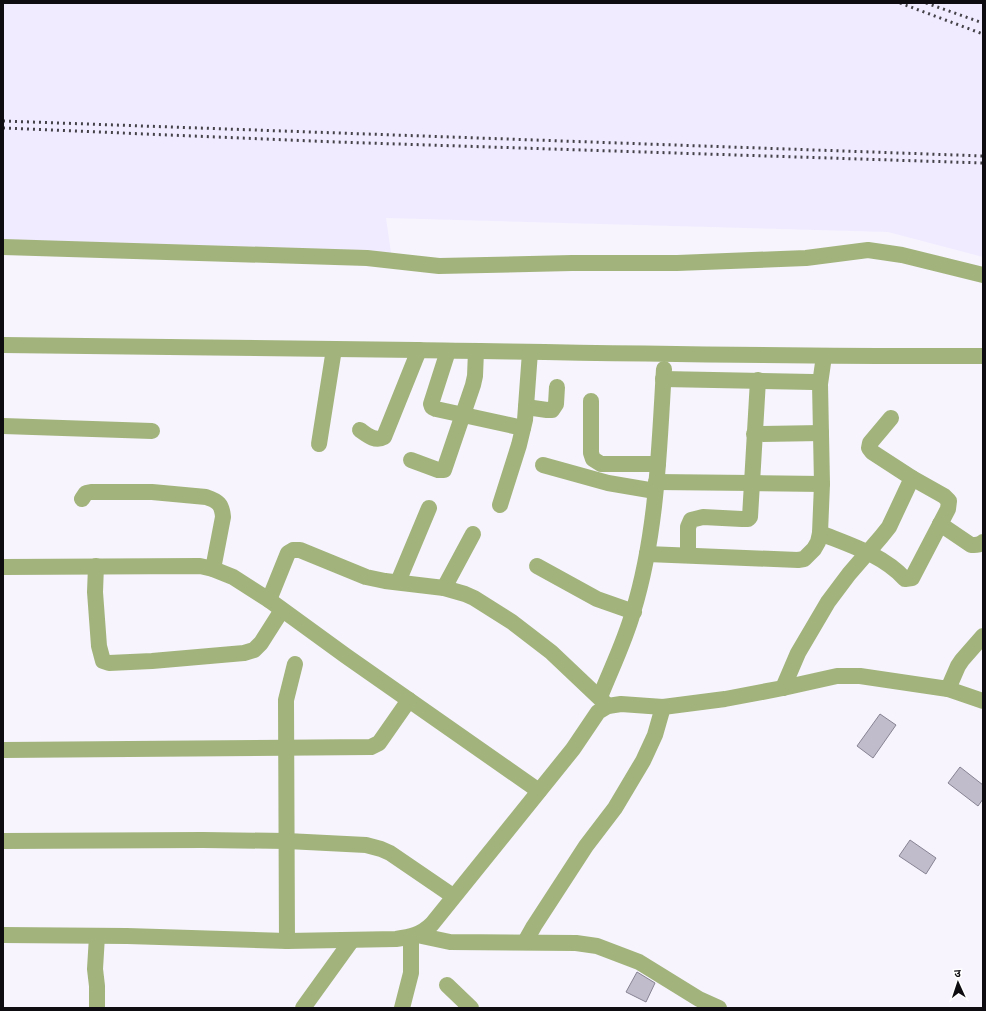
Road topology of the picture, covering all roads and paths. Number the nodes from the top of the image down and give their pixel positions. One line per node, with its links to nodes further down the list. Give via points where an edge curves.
1 (3, 247): 2 (street, via 367,258 439,266 677,263 806,258 868,250 902,255)
2 (983, 274)
3 (3, 345): 4 (street)
4 (334, 349): 5 (street); 26 (street)
5 (419, 350): 6 (street); 22 (street, via 384,437 377,440)
6 (448, 351): 7 (street); 18 (street, via 431,404 434,408)
7 (476, 351): 8 (street); 18 (street, via 474,380)
8 (530, 352): 9 (street); 17 (street)
9 (665, 355): 10 (street); 12 (street)
10 (824, 356): 11 (street); 14 (street)
11 (983, 356)
12 (663, 379): 13 (street); 28 (street)
13 (758, 380): 14 (street); 25 (street)
14 (820, 384): 24 (street)
15 (557, 386): 17 (street, via 556,404 552,410)
16 (591, 401): 28 (street, via 591,453 596,462)
17 (526, 407): 21 (street)
18 (463, 415): 21 (street); 27 (street, via 444,470)
19 (891, 418): 30 (street, via 870,443 869,448)
20 (3, 426): 23 (street)
21 (523, 428): 35 (street)
22 (360, 430)
23 (152, 431)
24 (821, 433): 25 (street); 32 (street)
25 (754, 434): 31 (street)
26 (319, 444)
27 (411, 460)
28 (658, 464): 33 (street)
29 (543, 465): 33 (street, via 608,483)
30 (912, 478): 37 (street, via 948,499 949,506); 41 (street, via 888,527)
31 (752, 483): 32 (street); 33 (street); 43 (street, via 750,517 703,517 689,522)
32 (822, 484): 38 (street)
33 (656, 486): 42 (street)
34 (82, 499): 47 (street, via 86,493 91,492 152,492 214,500 222,509 223,517)
35 (500, 505)
36 (429, 508): 48 (street)
37 (940, 524): 40 (street, via 971,545); 41 (street, via 909,580)
38 (820, 533): 41 (street); 43 (street, via 814,549 804,559 798,560)
39 (473, 534): 49 (street)
40 (983, 542)
41 (868, 552): 55 (street, via 828,602 798,653)
42 (647, 554): 43 (street); 52 (street)
43 (688, 555)
44 (3, 566): 45 (street)
45 (96, 566): 47 (street, via 200,566); 51 (street, via 99,646 103,661 109,663 183,659 254,650 261,644)
46 (537, 566): 52 (street, via 597,599)
47 (213, 569): 50 (street, via 233,576)
48 (398, 582): 49 (street); 50 (street, via 366,577 300,550 293,550 288,553)
49 (444, 588): 58 (street, via 474,598 512,622 551,652)
50 (269, 600): 51 (street)
51 (282, 610): 57 (street)
52 (634, 612): 58 (street)
53 (983, 636): 56 (street, via 962,660)
54 (295, 664): 61 (street, via 286,700)
55 (782, 688): 56 (street, via 837,676 860,676); 60 (street)
56 (948, 688): 59 (street)
57 (409, 700): 61 (street, via 379,743 371,747); 63 (street)
58 (604, 701): 60 (street); 63 (street, via 573,749)
59 (983, 701)
60 (662, 707): 72 (street, via 655,735 643,761 615,808 586,846)
61 (287, 747): 62 (street); 65 (street)
62 (3, 750)
63 (539, 791): 66 (street)
64 (3, 841): 65 (street)
65 (286, 841): 66 (street, via 366,845 381,849 401,859); 71 (street)
66 (453, 896): 69 (street, via 432,924)
67 (3, 935): 68 (street)
68 (97, 936): 71 (street); 74 (street)
69 (414, 936): 70 (street); 72 (street, via 450,942); 76 (street, via 411,973)
70 (352, 940): 71 (street); 75 (street)
71 (286, 941)
72 (525, 942): 78 (street, via 597,946 639,962 699,999)
73 (447, 985): 77 (street)
74 (97, 1008)
75 (303, 1008)
76 (402, 1008)
77 (471, 1008)
78 (719, 1008)

